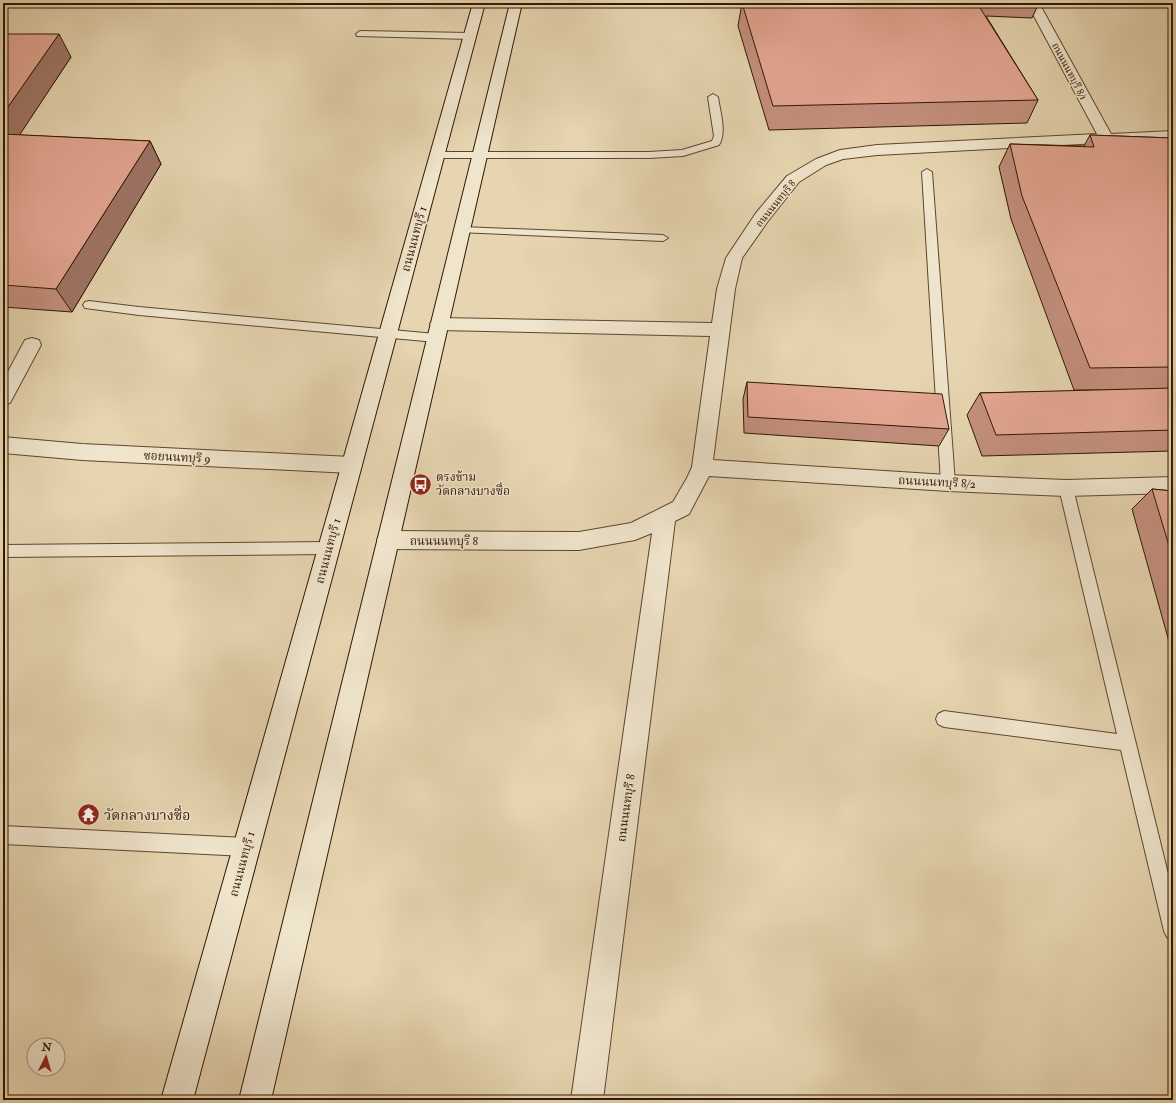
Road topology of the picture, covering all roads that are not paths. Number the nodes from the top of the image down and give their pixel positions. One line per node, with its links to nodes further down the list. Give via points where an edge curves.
1 (479, 3): 5 (street, ถนนนนทบุรี 1)
2 (516, 3): 10 (street)
3 (1033, 3): 8 (street, ถนนนนทบุรี 8/1)
4 (360, 34): 5 (lane)
5 (470, 36): 9 (street, ถนนนนทบุรี 1)
6 (712, 96): 10 (lane, via 719,136 716,143 683,153)
7 (1173, 135): 8 (street, ถนนนนทบุรี 8)
8 (1106, 138): 15 (street, ถนนนนทบุรี 8, via 877,150 840,155 821,162 793,179 762,217 734,258 726,289)
9 (437, 154): 10 (lane); 17 (street, ถนนนนทบุรี 1)
10 (479, 156): 12 (street)
11 (927, 172): 23 (lane)
12 (462, 230): 13 (lane); 16 (street)
13 (663, 238)
14 (89, 305): 17 (lane)
15 (721, 330): 16 (street); 22 (street, ถนนนนทบุรี 8)
16 (438, 331): 17 (lane); 27 (street)
17 (388, 333): 21 (street, ถนนนนทบุรี 1)
18 (32, 345): 19 (street)
19 (3, 398)
20 (3, 445): 21 (street, ซอยนนทบุรี 9, via 82,452)
21 (352, 464): 28 (street, ถนนนนทบุรี 1)
22 (702, 467): 23 (street, ถนนนนทบุรี 8/2); 26 (street, ถนนนนทบุรี 8, via 681,508)
23 (948, 483): 25 (street, ถนนนนทบุรี 8/2)
24 (1173, 485): 25 (street, ถนนนนทบุรี 8/2)
25 (1066, 488): 31 (lane)
26 (665, 516): 27 (street, ถนนนนทบุรี 8, via 636,531 579,541); 37 (street, ถนนนนทบุรี 8)
27 (388, 540): 36 (street)
28 (329, 548): 29 (lane); 33 (street, ถนนนนทบุรี 1)
29 (3, 551)
30 (944, 719): 31 (lane)
31 (1128, 743): 34 (lane)
32 (3, 835): 33 (lane)
33 (246, 847): 35 (street, ถนนนนทบุรี 1)
34 (1173, 931)
35 (177, 1100)
36 (255, 1100)
37 (587, 1100)

